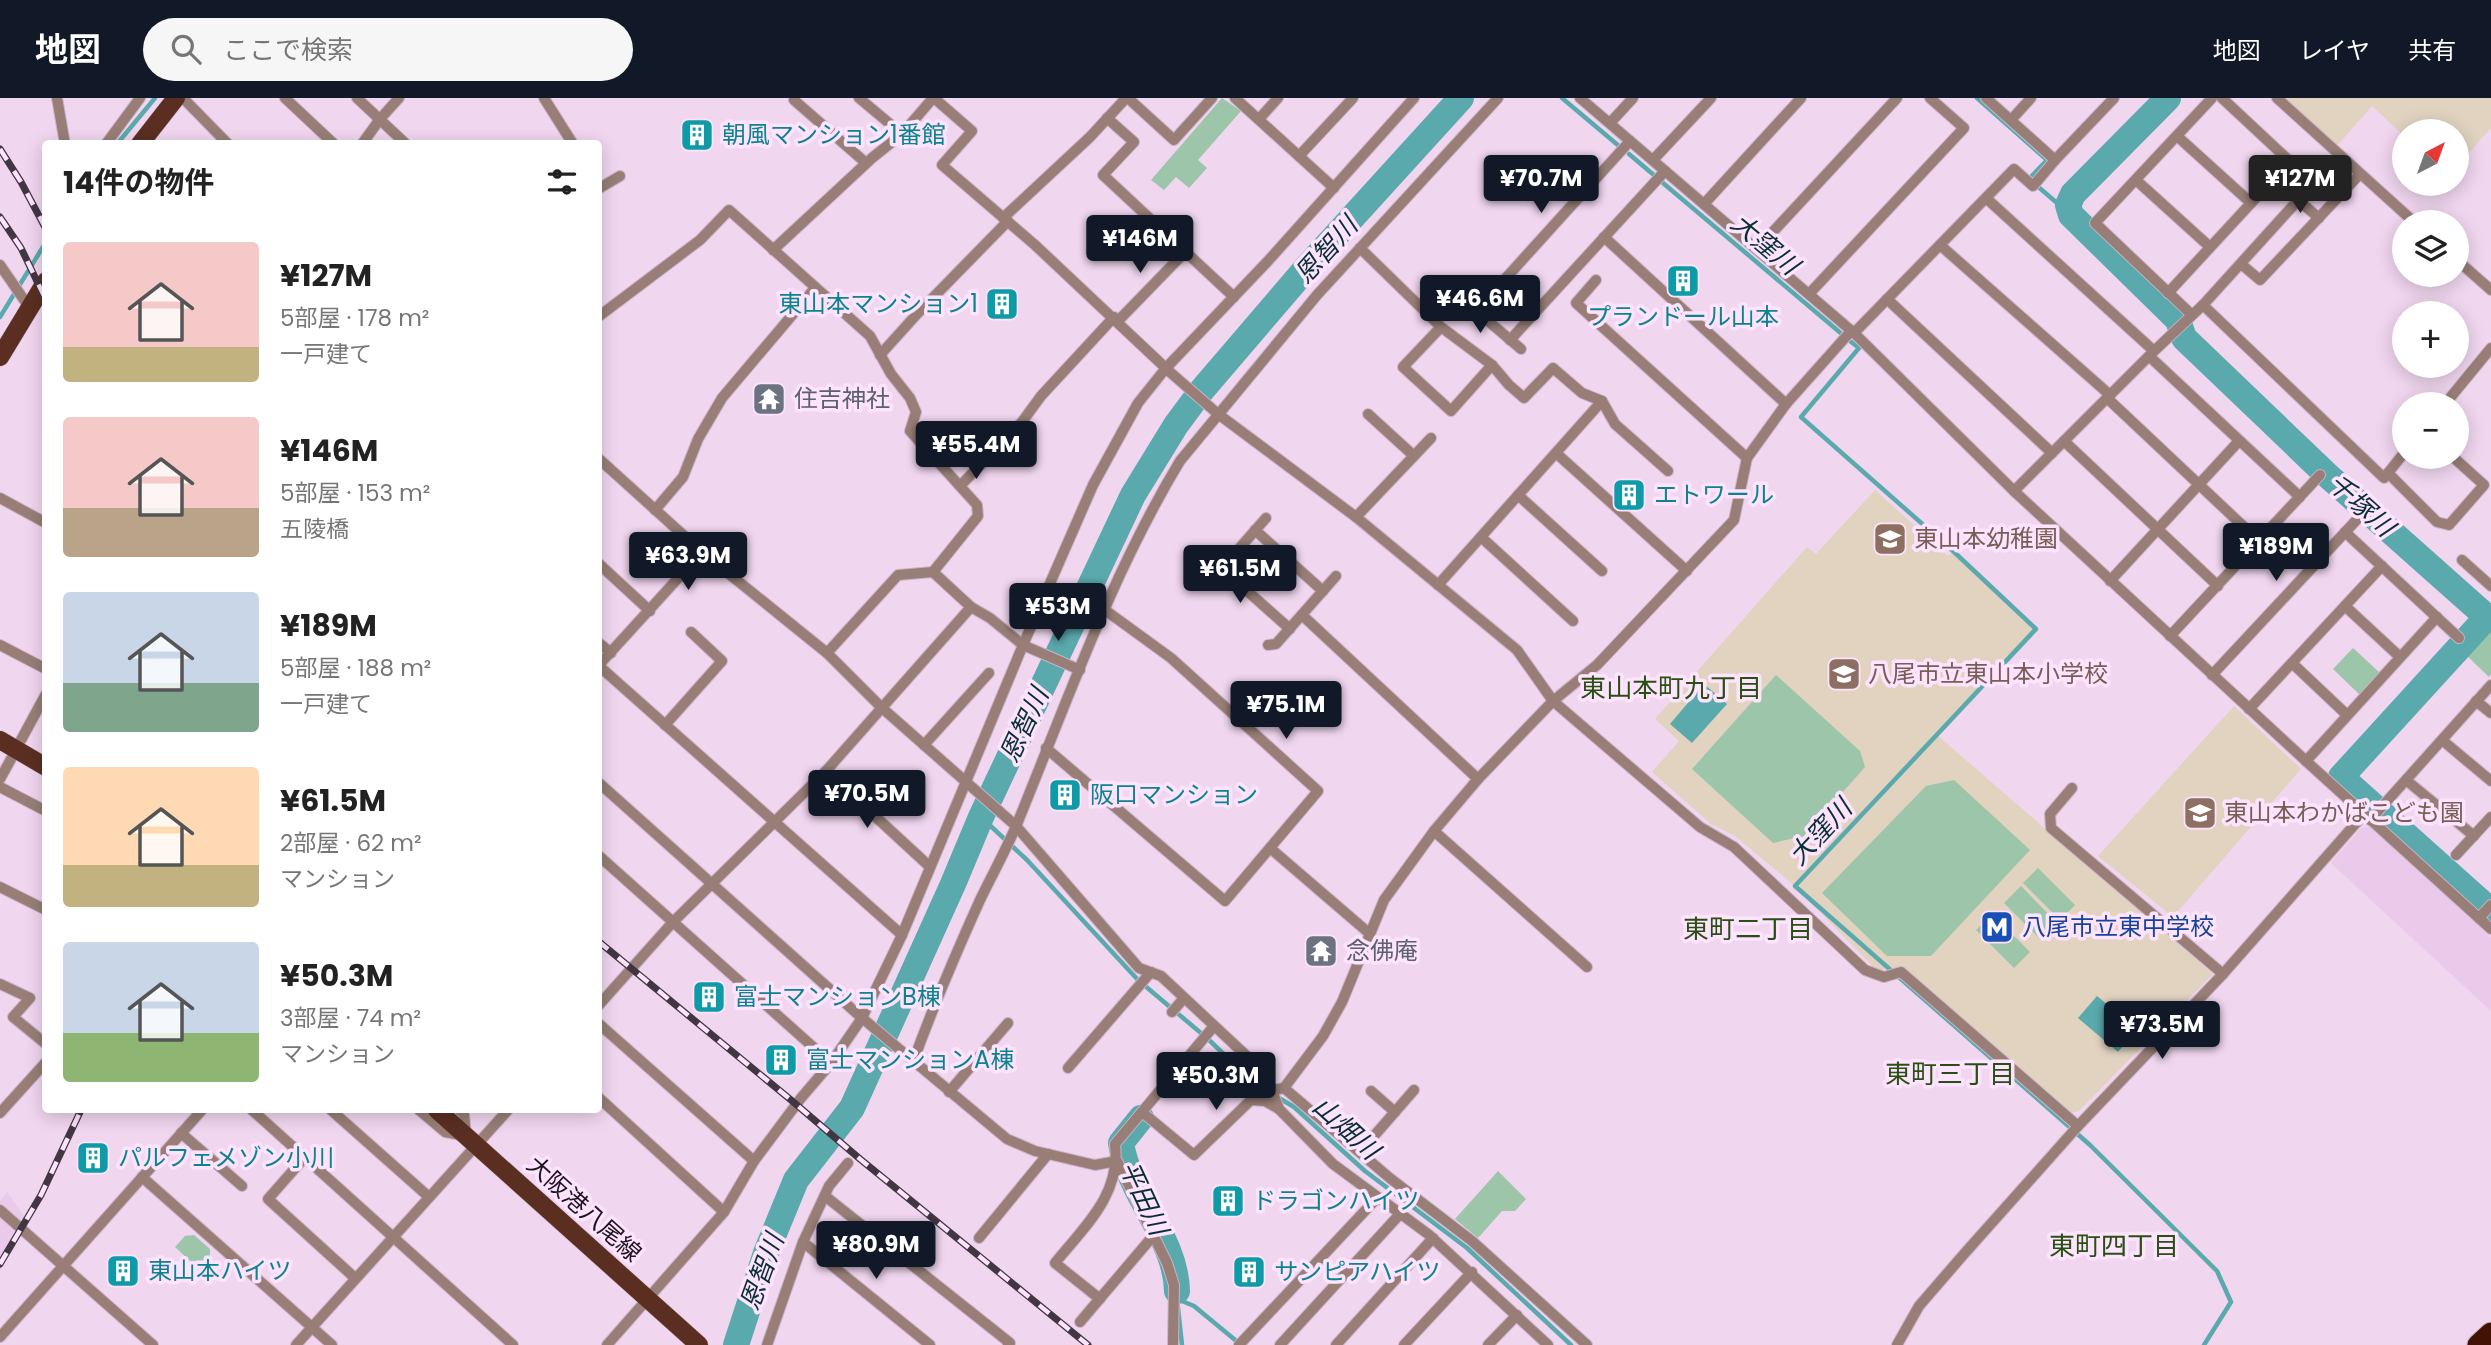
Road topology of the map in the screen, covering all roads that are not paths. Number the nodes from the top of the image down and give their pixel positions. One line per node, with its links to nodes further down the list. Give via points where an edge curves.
1 (57, 98): 38 (street)
2 (140, 98): 39 (street)
3 (176, 98): 40 (main road)
4 (183, 98): 41 (street)
5 (285, 98): 42 (street)
6 (357, 98): 32 (street)
7 (399, 98): 32 (street)
8 (544, 98): 45 (street)
9 (795, 98): 52 (street)
10 (859, 98): 36 (street)
11 (933, 98): 36 (street); 66 (street, via 972,131 943,165)
12 (1127, 98): 13 (street, via 1174,140); 31 (street)
13 (1212, 98)
14 (1235, 98): 33 (street)
15 (1278, 98): 33 (street)
16 (1353, 98): 48 (street)
17 (1414, 98): 59 (street)
18 (1498, 98): 70 (street)
19 (1580, 98): 35 (street)
20 (1633, 98): 35 (street)
21 (1711, 98): 49 (street)
22 (1801, 98): 63 (street)
23 (1897, 98): 71 (street)
24 (1930, 98): 82 (street, via 1964,128)
25 (1986, 98): 34 (street)
26 (2031, 98): 34 (street)
27 (2114, 98): 50 (street)
28 (2212, 98): 37 (street)
29 (2222, 98): 51 (street)
30 (2277, 98): 47 (street)
31 (1107, 118): 66 (street); 73 (street, via 1134,142 1103,176)
32 (380, 119): 43 (street); 44 (street)
33 (1259, 119): 48 (street)
34 (2011, 120): 50 (street)
35 (1610, 123): 46 (street)
36 (902, 134): 52 (street)
37 (2176, 136): 56 (street); 62 (street)
38 (64, 140)
39 (109, 140)
40 (143, 140)
41 (224, 140)
42 (330, 140)
43 (365, 140)
44 (402, 140)
45 (570, 140)
46 (1630, 141): 49 (street); 88 (street)
47 (2339, 155): 54 (street); 57 (street)
48 (1299, 156): 59 (street)
49 (1653, 160): 53 (street)
50 (2055, 160): 60 (street, via 2033,186 2014,169)
51 (2289, 162): 57 (street); 62 (street)
52 (866, 163): 72 (street)
53 (1665, 171): 63 (street); 67 (street)
54 (2360, 174): 64 (street); 65 (street)
55 (620, 176): 58 (street)
56 (2136, 180): 69 (street); 81 (street, via 2095,223)
57 (2313, 183): 61 (street)
58 (602, 187)
59 (1334, 188): 83 (street)
60 (1986, 198): 68 (street); 98 (street)
61 (2298, 200): 65 (street); 74 (street)
62 (2251, 202): 69 (street)
63 (1704, 204): 71 (street)
64 (2400, 210)
65 (2319, 218): 74 (street, via 2260,280)
66 (1006, 220): 91 (street); 99 (street)
67 (1604, 237): 94 (street); 105 (street)
68 (1940, 245): 85 (street); 103 (street)
69 (2210, 247): 81 (street)
70 (1360, 248): 92 (street); 106 (street)
71 (1757, 249): 82 (street)
72 (773, 250): 79 (street); 89 (street, via 729,210 700,240)
73 (1185, 252): 83 (street); 91 (street)
74 (2241, 264): 86 (street)
75 (0, 265): 87 (street)
76 (2469, 271): 80 (street)
77 (1596, 281): 114 (street, via 1576,303)
78 (42, 287): 87 (main road)
79 (814, 288): 99 (street, via 870,336); 127 (street, via 722,398 683,477)
80 (2491, 290)
81 (2168, 293): 90 (street)
82 (1809, 294): 93 (street)
83 (1234, 297): 101 (street)
84 (1460, 297): 88 (street)
85 (1887, 299): 93 (street); 112 (street)
86 (2203, 305): 90 (street); 119 (street, via 2384,478)
87 (29, 307): 97 (main road)
88 (1476, 311): 94 (street)
89 (602, 314)
90 (2192, 316): 98 (street)
91 (1116, 319): 101 (street); 122 (street)
92 (1441, 327): 100 (street); 100 (street, via 1403,368 1451,411)
93 (1853, 332): 105 (street); 123 (street)
94 (1510, 340): 96 (street)
95 (2491, 348): 102 (street)
96 (1521, 349)
97 (1, 353)
98 (2151, 353): 103 (street); 110 (street)
99 (880, 355): 122 (street, via 916,412 910,431)
100 (1492, 365): 104 (street, via 1524,398 1553,368 1582,393)
101 (1168, 371): 106 (street); 166 (street, via 1138,403 1093,485)
102 (2455, 392)
103 (2108, 397): 109 (street); 121 (street)
104 (1602, 401): 111 (street); 118 (street, via 1615,424)
105 (1786, 404): 114 (street)
106 (1216, 412): 129 (street); 154 (street, via 1148,514)
107 (1368, 414): 113 (street)
108 (1431, 438): 113 (street)
109 (2064, 441): 112 (street); 132 (street)
110 (2239, 441): 121 (street); 125 (street)
111 (1556, 453): 124 (street); 144 (street)
112 (2052, 453): 123 (street)
113 (1414, 456): 129 (street)
114 (1747, 458): 144 (street, via 1734,520)
115 (602, 462): 127 (street)
116 (2392, 468): 119 (street)
117 (2466, 469): 119 (street, via 2484,485 2449,525 2437,522)
118 (1668, 471)
119 (2388, 473)
120 (2320, 475): 125 (street)
121 (2199, 484): 132 (street); 136 (street)
122 (960, 486): 145 (street, via 977,505 978,516)
123 (2014, 491): 147 (street)
124 (1518, 495): 135 (street); 143 (street)
125 (2300, 497): 136 (street)
126 (0, 498): 131 (street)
127 (655, 510): 137 (street)
128 (2363, 513): 134 (street)
129 (1356, 517): 148 (street)
130 (1266, 518): 133 (street)
131 (42, 521)
132 (2157, 529): 147 (street); 149 (street)
133 (1255, 530): 142 (street); 151 (street)
134 (2345, 531): 141 (street); 176 (street)
135 (1481, 537): 148 (street); 158 (street)
136 (2259, 541): 149 (street)
137 (702, 552): 155 (street); 168 (street)
138 (1210, 558): 142 (street)
139 (2462, 560): 150 (street)
140 (602, 566): 155 (street)
141 (2382, 566): 152 (street); 157 (street)
142 (1222, 568): 159 (street)
143 (1602, 571)
144 (1687, 571): 179 (street, via 1597,666)
145 (933, 572): 153 (street); 168 (street, via 898,575)
146 (1336, 576): 151 (street)
147 (2110, 580): 161 (street)
148 (1438, 585): 179 (street, via 1517,650)
149 (2218, 586): 161 (street)
150 (2491, 586)
151 (1323, 591): 156 (street)
152 (2345, 606): 169 (street); 171 (street)
153 (971, 607): 166 (street); 181 (street)
154 (1105, 610): 173 (street); 210 (street, via 1171,658 1318,791)
155 (650, 611): 167 (street)
156 (1302, 615): 159 (street); 196 (street)
157 (2437, 617): 162 (street); 169 (street)
158 (1573, 621)
159 (1290, 629): 165 (street)
160 (691, 632): 185 (street, via 722,661)
161 (2170, 636): 176 (street)
162 (2459, 638)
163 (0, 645): 172 (street)
164 (602, 645): 167 (street)
165 (1269, 645)
166 (1026, 646): 173 (street); 199 (street)
167 (611, 653): 170 (street)
168 (827, 653): 181 (street)
169 (2400, 657): 184 (street)
170 (602, 663)
171 (2292, 663): 182 (street); 184 (street)
172 (42, 667)
173 (1077, 668): 190 (street)
174 (602, 669): 185 (street)
175 (989, 673): 189 (street)
176 (2212, 675): 182 (street)
177 (2491, 685): 180 (street)
178 (42, 701): 187 (street)
179 (1553, 701): 196 (street); 253 (street, via 1700,827 1734,847 1865,970 1884,977 1901,972)
180 (2476, 701): 183 (street); 188 (street)
181 (881, 707): 189 (street); 194 (street)
182 (2249, 709): 192 (street)
183 (2491, 713)
184 (2347, 715): 192 (street)
185 (665, 725): 206 (street)
186 (0, 740): 193 (main road)
187 (21, 740)
188 (2442, 740): 197 (street); 198 (street)
189 (924, 745): 199 (street)
190 (1046, 748): 208 (street); 210 (street, via 1225,901)
191 (11, 759): 195 (street)
192 (2306, 761): 204 (street)
193 (42, 765)
194 (826, 771): 206 (street); 213 (street)
195 (0, 779)
196 (1478, 779): 207 (street)
197 (2406, 780): 204 (street); 209 (street)
198 (2491, 780)
199 (967, 784): 208 (street); 213 (street)
200 (602, 786): 214 (street)
201 (0, 787): 203 (street)
202 (2072, 789): 223 (street, via 2050,814 2051,828)
203 (42, 809)
204 (2373, 814): 217 (street); 223 (street)
205 (2491, 817): 209 (street)
206 (773, 821): 214 (street); 221 (street)
207 (1434, 831): 220 (street, via 1384,900); 222 (street)
208 (1011, 833): 224 (street); 232 (street)
209 (2474, 836): 211 (street)
210 (1270, 848): 220 (street)
211 (2456, 855)
212 (602, 859): 218 (street)
213 (929, 866): 221 (street)
214 (712, 883): 218 (street); 227 (street)
215 (0, 887): 216 (street)
216 (42, 908)
217 (2485, 912): 219 (street)
218 (673, 922): 226 (street); 233 (street)
219 (2491, 929)
220 (1370, 934): 240 (street, via 1323,1036)
221 (902, 935): 227 (street)
222 (1587, 967)
223 (2224, 974): 253 (street)
224 (1146, 978): 230 (street, via 1161,976 1178,1005); 235 (street)
225 (0, 984): 231 (street, via 30,998 13,1017)
226 (602, 1002)
227 (866, 1021): 232 (street); 233 (street)
228 (1008, 1023): 238 (street)
229 (602, 1027): 259 (street)
230 (1208, 1032): 240 (street, via 1266,1074); 243 (street)
231 (42, 1041)
232 (913, 1062): 238 (street)
233 (831, 1063): 259 (street)
234 (42, 1066): 242 (street)
235 (1068, 1069)
236 (1414, 1090): 244 (street)
237 (1371, 1091): 244 (street)
238 (949, 1092): 257 (street, via 1007,1139)
239 (0, 1094): 242 (street)
240 (1277, 1096): 243 (street, via 1251,1100 1194,1155); 256 (street); 266 (street, via 1333,1164)
241 (602, 1101): 268 (street)
242 (9, 1102): 245 (street)
243 (1142, 1112): 260 (street, via 1115,1144)
244 (1395, 1112): 256 (street)
245 (0, 1113)
246 (199, 1113): 254 (street)
247 (254, 1113): 258 (street)
248 (334, 1113): 265 (street)
249 (422, 1113): 255 (street, via 444,1132)
250 (440, 1113): 255 (main road, 大阪港八尾線)
251 (463, 1113): 255 (street)
252 (505, 1113): 255 (street)
253 (2078, 1126): 302 (street, via 1919,1306)
254 (181, 1133): 262 (street); 263 (street)
255 (472, 1141): 265 (street); 279 (main road, 大阪港八尾線)
256 (1360, 1152): 301 (street, via 1472,1241)
257 (1048, 1154): 260 (street, via 1095,1165); 272 (street)
258 (304, 1157): 270 (street); 277 (street, via 268,1199)
259 (754, 1161): 268 (street)
260 (1117, 1161): 271 (street); 278 (street, via 1107,1199 1055,1263)
261 (848, 1163): 264 (street)
262 (142, 1177): 275 (street); 282 (street)
263 (242, 1186)
264 (825, 1196): 274 (street); 293 (street)
265 (429, 1197): 270 (street)
266 (1377, 1198): 269 (street); 295 (street)
267 (0, 1210): 275 (street)
268 (723, 1212): 279 (street)
269 (1400, 1214): 273 (street); 296 (street)
270 (393, 1236): 277 (street); 288 (street)
271 (1153, 1236): 278 (street); 294 (street, via 1174,1285)
272 (979, 1238)
273 (1433, 1238): 276 (street); 297 (street)
274 (803, 1241): 291 (street); 292 (street)
275 (63, 1266): 284 (street); 285 (street)
276 (1472, 1272): 280 (street); 298 (street)
277 (355, 1279): 282 (street)
278 (1100, 1299): 281 (street)
279 (647, 1300): 289 (street); 290 (main road, 大阪港八尾線)
280 (1517, 1315): 299 (street); 300 (street)
281 (1080, 1322)
282 (312, 1327): 286 (street); 287 (street)
283 (2491, 1333): 303 (highway)
284 (0, 1337)
285 (152, 1345)
286 (296, 1345)
287 (332, 1345)
288 (513, 1345)
289 (607, 1345)
290 (699, 1345)
291 (767, 1345)
292 (930, 1345)
293 (1008, 1345)
294 (1173, 1345)
295 (1239, 1345)
296 (1280, 1345)
297 (1336, 1345)
298 (1404, 1345)
299 (1488, 1345)
300 (1548, 1345)
301 (1587, 1345)
302 (1897, 1345)
303 (2478, 1345)

